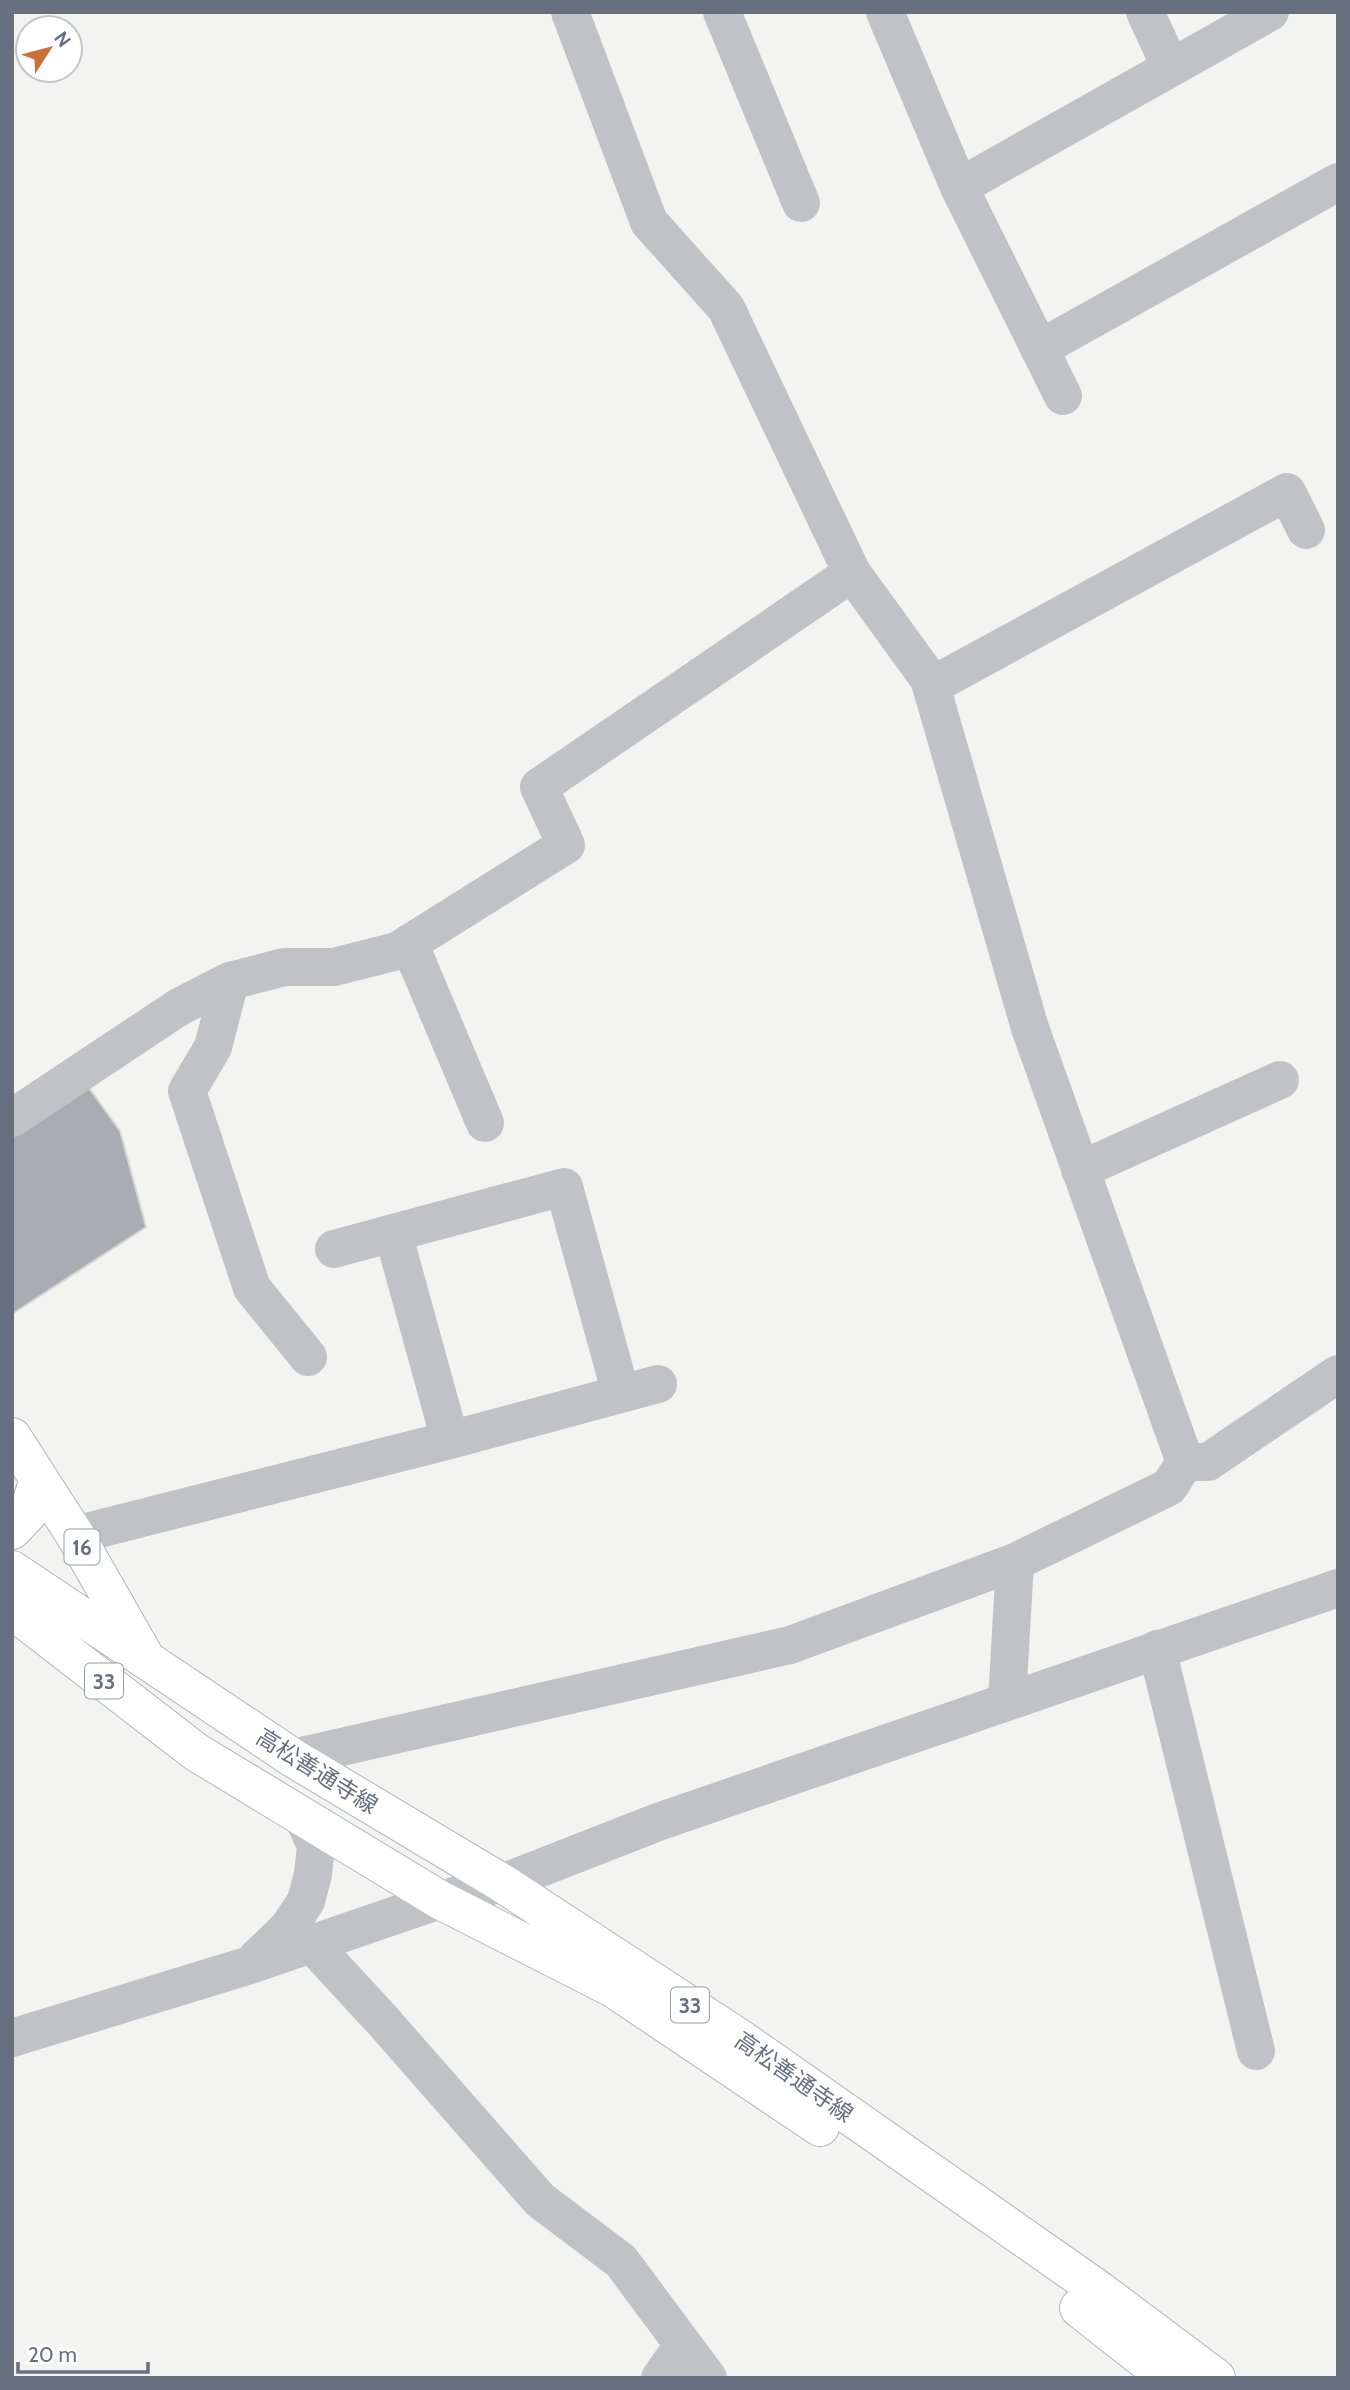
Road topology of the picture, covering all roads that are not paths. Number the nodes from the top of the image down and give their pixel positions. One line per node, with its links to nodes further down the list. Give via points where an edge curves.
1 (570, 12): 13 (street, via 649,222 726,308)
2 (722, 12): 9 (street)
3 (885, 12): 8 (street)
4 (1146, 12): 6 (street)
5 (1270, 12): 6 (street)
6 (1171, 68): 8 (street)
7 (1338, 182): 10 (street)
8 (959, 187): 10 (street)
9 (801, 203)
10 (1039, 349): 11 (street)
11 (1063, 396)
12 (1306, 530): 14 (street, via 1287,492)
13 (852, 573): 14 (street); 15 (street, via 539,788 566,845)
14 (931, 686): 20 (street, via 1030,1028)
15 (409, 943): 16 (street, via 397,951 334,967 284,967); 19 (street)
16 (230, 981): 18 (street, via 179,1007); 23 (street, via 213,1047 187,1091 252,1287)
17 (1279, 1080): 20 (street)
18 (12, 1118)
19 (485, 1124)
20 (1080, 1170): 29 (street)
21 (393, 1233): 22 (street); 26 (street, via 562,1175); 28 (street)
22 (334, 1249)
23 (308, 1357)
24 (1338, 1374): 29 (street, via 1208,1462)
25 (658, 1384): 26 (street)
26 (621, 1394): 28 (street)
27 (12, 1437): 30 (main road, 16)
28 (450, 1440): 32 (street)
29 (1185, 1462): 33 (street, via 1169,1487)
30 (39, 1479): 31 (main road, via 28,1513); 32 (main road, 16)
31 (12, 1530)
32 (75, 1535): 34 (main road, via 54,1561); 37 (main road, 16)
33 (1015, 1562): 38 (street); 40 (street, via 790,1644)
34 (17, 1587): 37 (main road, 高松善通寺線 / 33); 39 (main road, 高松善通寺線 / 33)
35 (1338, 1588): 36 (street)
36 (1157, 1649): 38 (street); 50 (street)
37 (146, 1660): 39 (main road, 高松善通寺線 / 33); 40 (main road, 高松善通寺線 / 33)
38 (1007, 1701): 44 (street, via 658,1822)
39 (196, 1752): 42 (main road, 高松善通寺線 / 33)
40 (293, 1758): 41 (main road, 高松善通寺線 / 33)
41 (373, 1806): 43 (street, via 408,1843); 44 (main road, 高松善通寺線 / 33)
42 (303, 1817): 43 (main road, 高松善通寺線 / 33); 48 (street, via 316,1846 306,1901 288,1928)
43 (404, 1878): 45 (main road, 高松善通寺線 / 33); 46 (street, via 399,1893)
44 (502, 1883): 45 (street); 55 (main road, 高松善通寺線 / 33, via 742,2040)
45 (440, 1900): 46 (street); 54 (main road, 高松善通寺線 / 33, via 612,1988 884,2169 1078,2307)
46 (375, 1922): 47 (street)
47 (312, 1944): 48 (street); 51 (street, via 540,2200 621,2261)
48 (250, 1965): 49 (street)
49 (12, 2038)
50 (1256, 2051)
51 (683, 2345): 52 (street); 53 (street)
52 (660, 2378)
53 (708, 2378)
54 (1168, 2378)
55 (1216, 2378)

